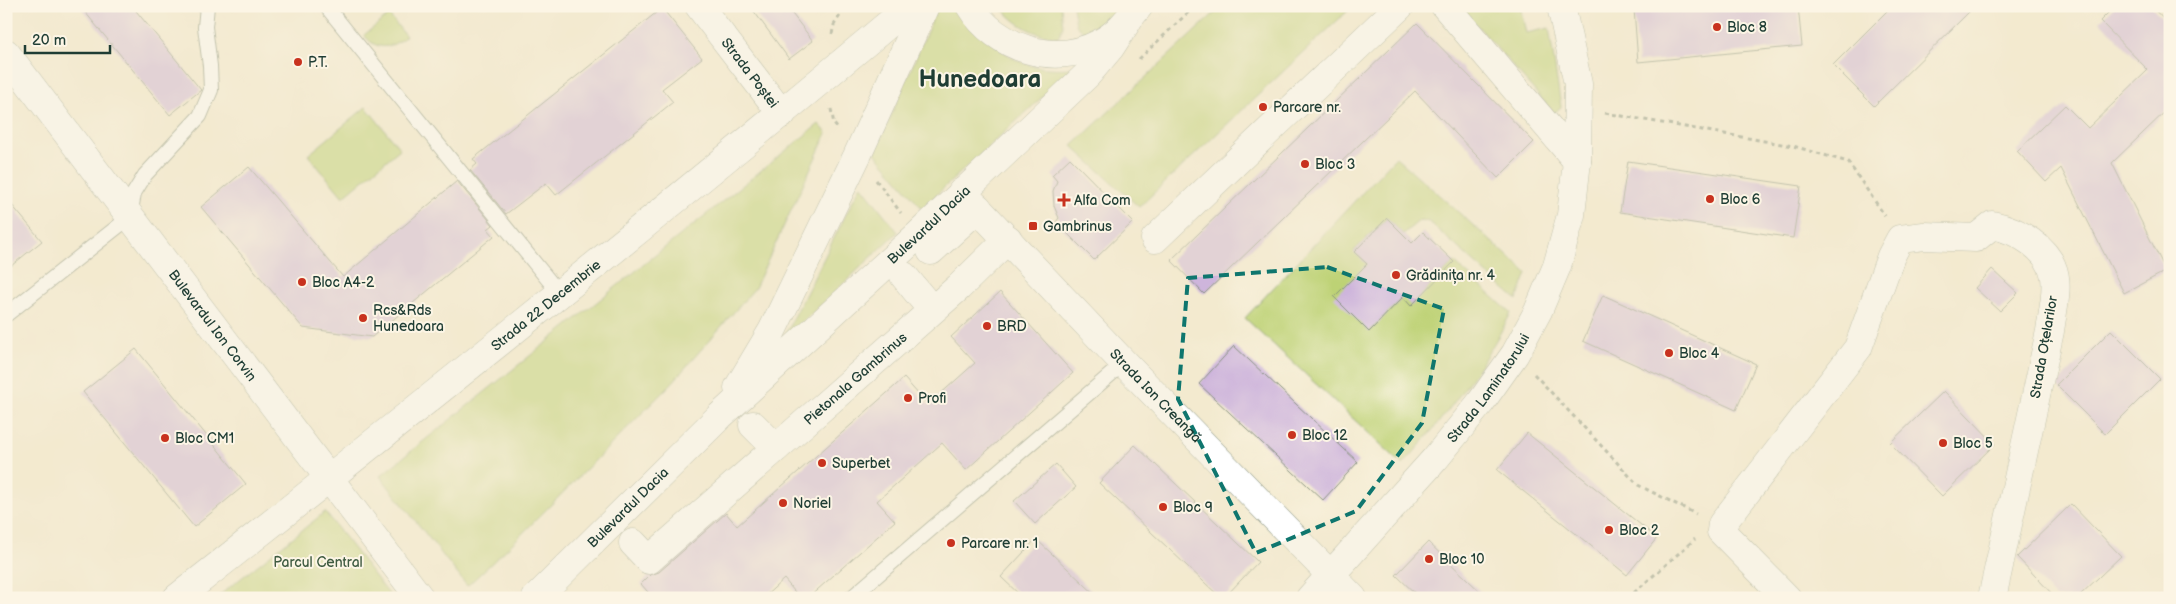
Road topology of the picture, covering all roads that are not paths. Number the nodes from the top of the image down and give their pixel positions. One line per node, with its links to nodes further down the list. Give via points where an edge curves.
1 (207, 6): 15 (lane, via 205,27 211,90 200,116 145,175 134,192)
2 (326, 6): 19 (lane)
3 (700, 6): 12 (street, Strada Poștei)
4 (910, 6): 12 (street, Strada 22 Decembrie)
5 (925, 6): 23 (street, Bulevardul Dacia, via 772,331)
6 (970, 6): 10 (street, via 977,18 998,37 1025,50 1053,54 1077,52 1101,43)
7 (1400, 6): 17 (street)
8 (1445, 6): 13 (street)
9 (1561, 6): 13 (street, Strada Laminatorului, via 1578,84)
10 (1133, 14): 14 (street, Bulevardul Dacia, via 1088,74)
11 (6, 53): 15 (street, Bulevardul Ion Corvin)
12 (782, 114): 19 (street, Strada 22 Decembrie)
13 (1577, 161): 28 (street, Strada Laminatorului, via 1571,214 1557,266 1515,354 1435,459)
14 (970, 200): 16 (street, Strada Ion Creangă); 23 (street, Bulevardul Dacia, via 925,243)
15 (130, 217): 21 (lane); 26 (street, Bulevardul Ion Corvin)
16 (1008, 239): 20 (street, Pietonala Gambrinus); 22 (street, Strada Ion Creangă)
17 (1155, 239)
18 (904, 276): 20 (street)
19 (559, 294): 26 (street, Strada 22 Decembrie)
20 (932, 310): 25 (street, Pietonala Gambrinus)
21 (6, 315)
22 (1124, 363): 28 (street, Strada Ion Creangă); 32 (lane)
23 (720, 416): 31 (street, Bulevardul Dacia)
24 (753, 425): 25 (street)
25 (776, 448): 27 (street, Pietonala Gambrinus, via 649,560)
26 (328, 478): 29 (street, Strada 22 Decembrie); 30 (street, Bulevardul Ion Corvin)
27 (632, 543)
28 (1330, 575): 33 (street, Strada Laminatorului); 34 (street, Strada Ion Creangă)
29 (177, 598)
30 (420, 598)
31 (536, 598)
32 (851, 598)
33 (1310, 598)
34 (1353, 598)
35 (1786, 598): 36 (street, Strada Oțelarilor, via 1720,528 1858,348 1900,239 1924,236 1976,238 1992,225 2009,228 2051,260 2055,296)
36 (1992, 598)

